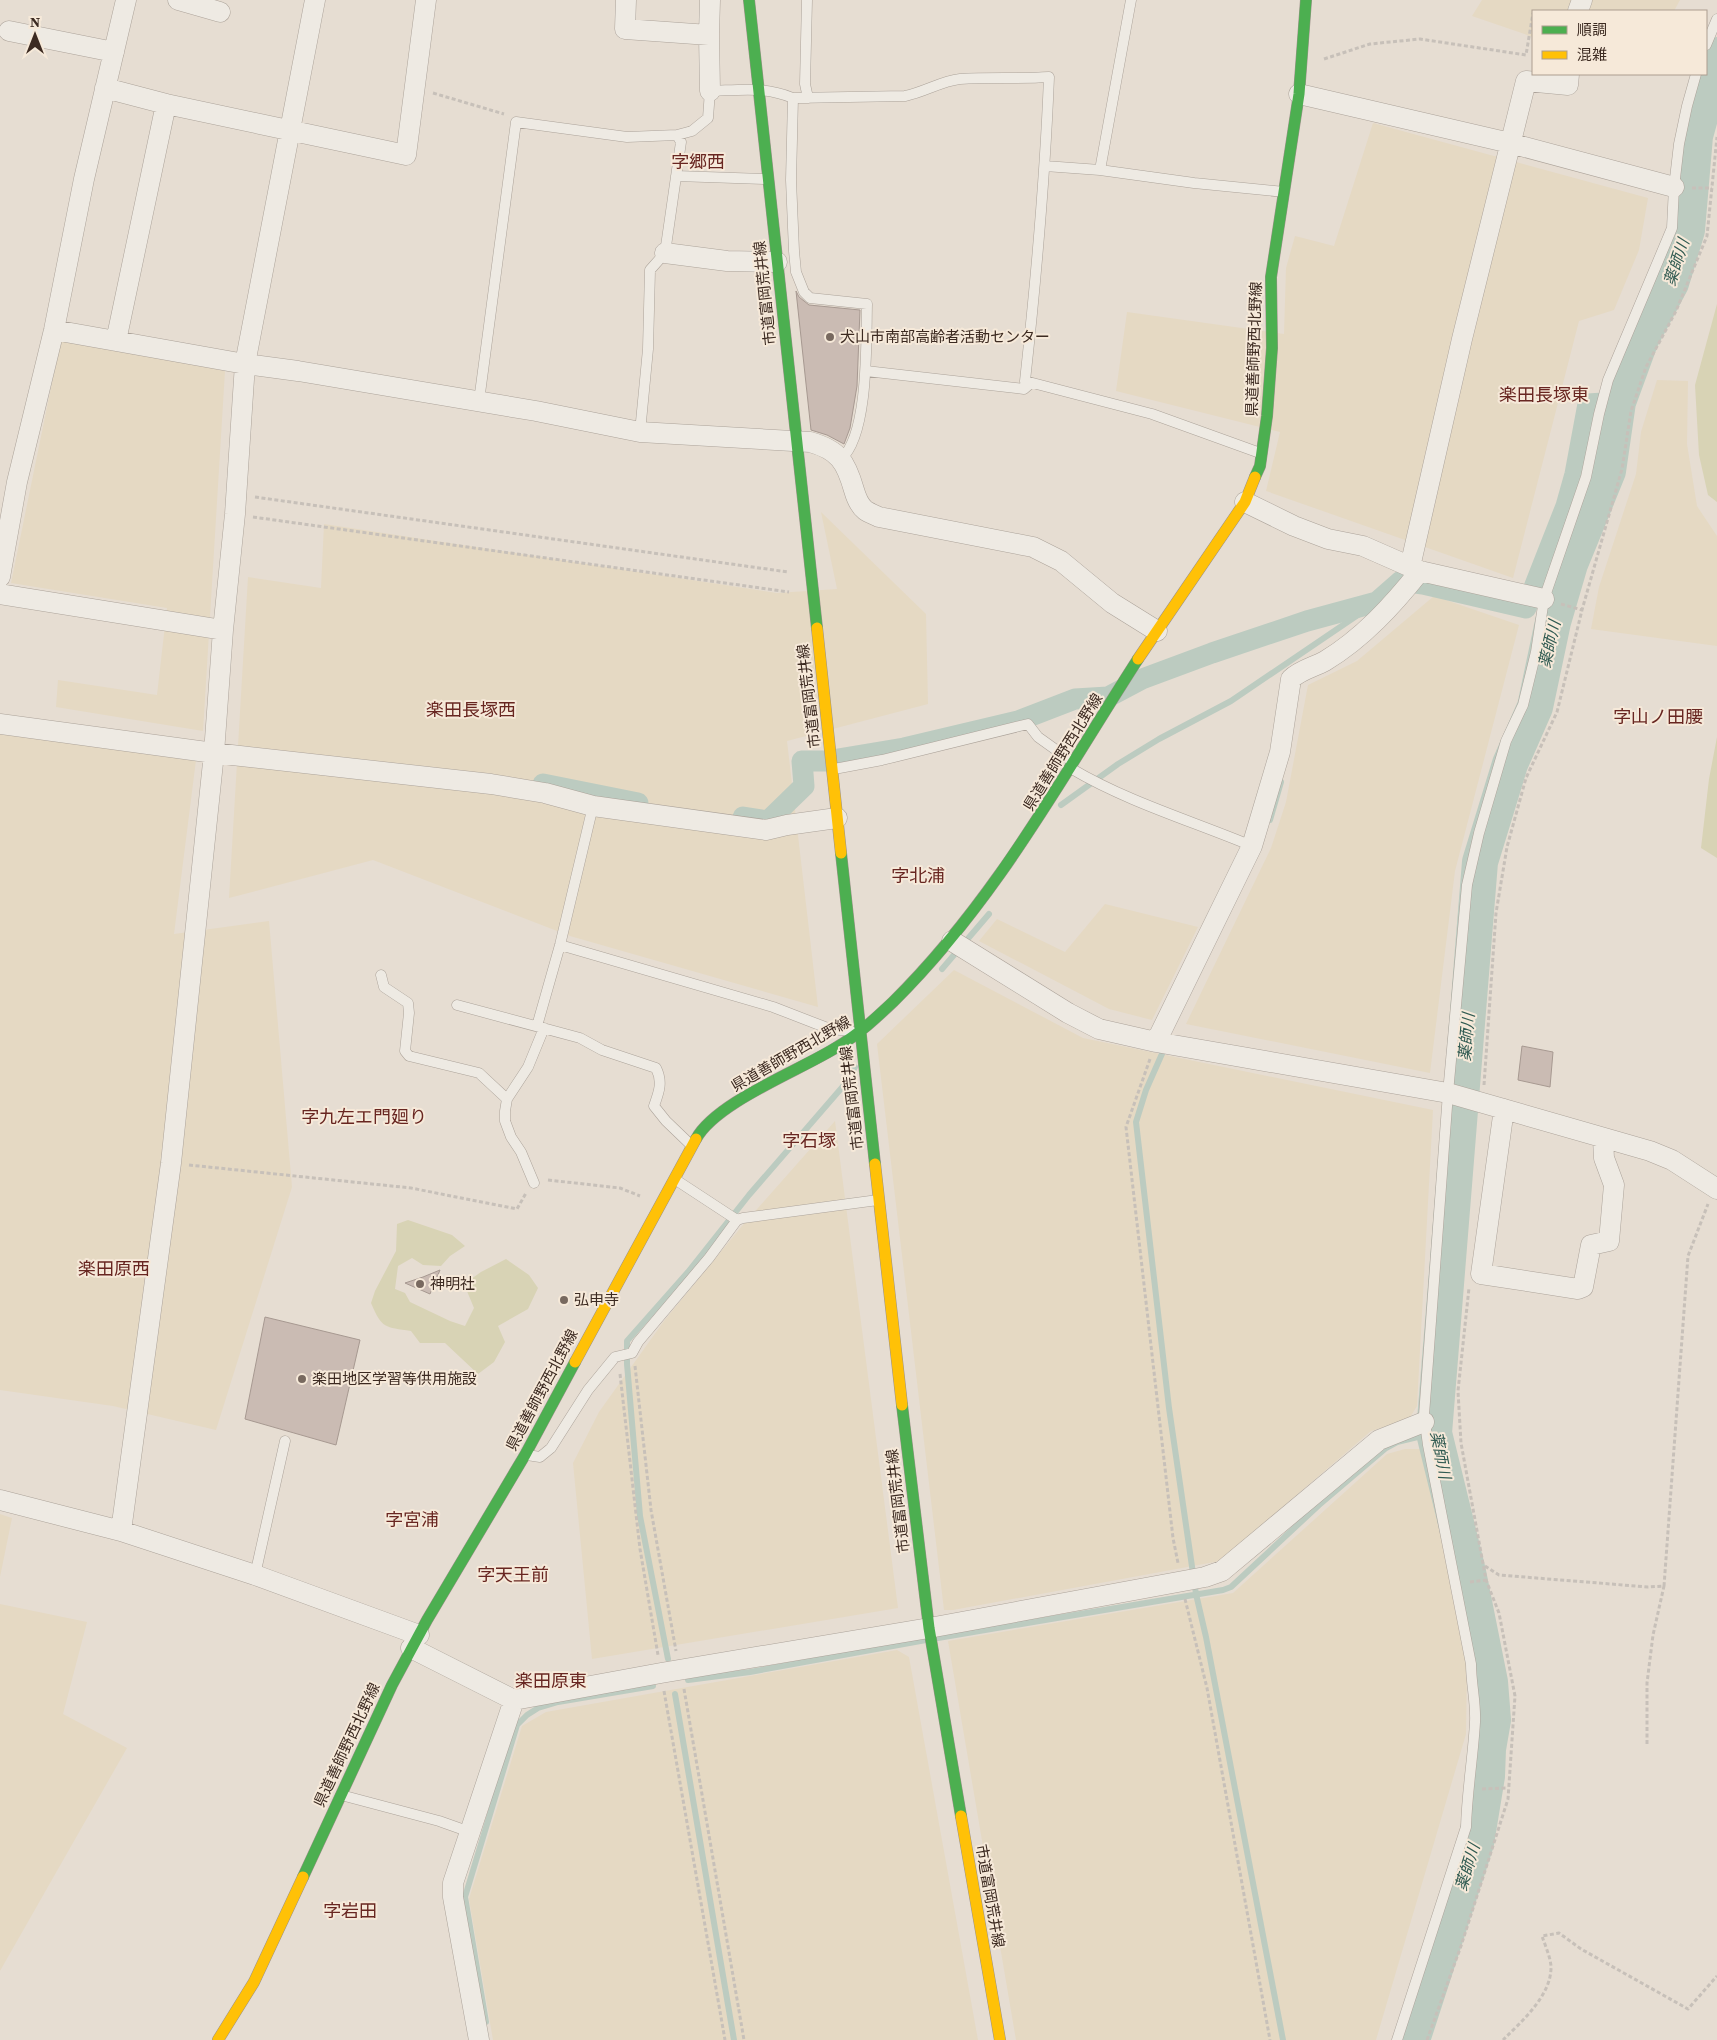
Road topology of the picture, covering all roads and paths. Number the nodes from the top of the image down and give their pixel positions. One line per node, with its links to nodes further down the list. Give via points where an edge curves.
1 (126, 0): 17 (street)
2 (178, 0): 11 (street)
3 (315, 0): 30 (street)
4 (426, 0): 22 (street)
5 (626, 0): 15 (street, via 625,29)
6 (710, 0): 15 (street)
7 (749, 0): 23 (street, 市道富岡荒井線)
8 (807, 0): 27 (lane, via 805,84)
9 (1131, 0): 35 (lane)
10 (1306, 0): 18 (street, 県道善師野西北野線)
11 (220, 12)
12 (1532, 19): 18 (path, via 1526,55 1420,39 1370,44 1311,64)
13 (1717, 19): 16 (lane)
14 (10, 31): 17 (street)
15 (709, 35): 24 (street)
16 (1707, 42)
17 (114, 52): 21 (street)
18 (1301, 64): 25 (street, 県道善師野西北野線)
19 (1569, 75): 33 (street, via 1568,86 1526,81)
20 (1696, 75): 38 (lane, via 1683,125)
21 (105, 88): 28 (street); 42 (street)
22 (415, 88): 29 (path, via 512,116); 30 (street, via 406,155)
23 (758, 89): 24 (lane); 26 (lane); 37 (street, 市道富岡荒井線)
24 (710, 91): 31 (lane, via 708,118 692,131)
25 (1299, 94): 33 (street); 39 (street, 県道善師野西北野線)
26 (793, 98): 27 (lane); 45 (lane, via 791,180 796,272 810,298 867,304)
27 (808, 98): 34 (lane, via 906,96 959,80 1049,77)
28 (166, 104): 30 (street); 43 (street)
29 (516, 122): 31 (lane, via 627,137); 47 (lane)
30 (290, 130): 44 (street)
31 (677, 135): 36 (lane, via 681,142)
32 (1717, 137): 78 (path, via 1707,236 1676,311 1646,367 1632,411 1622,469 1557,712 1526,778 1507,847 1496,913)
33 (1510, 143): 38 (street); 54 (street, via 1462,339)
34 (1045, 166): 35 (lane); 46 (lane, via 1025,381)
35 (1100, 170): 39 (lane)
36 (676, 176): 37 (lane); 40 (lane)
37 (768, 180): 41 (street, 市道富岡荒井線)
38 (1674, 187): 59 (lane, via 1672,228 1608,380 1586,477)
39 (1285, 192): 50 (street, 県道善師野西北野線, via 1271,277 1272,348)
40 (665, 253): 41 (street, via 727,262); 48 (lane, via 650,270 648,349)
41 (777, 262): 49 (street, 市道富岡荒井線)
42 (54, 330): 43 (street); 56 (street, via 17,482)
43 (116, 341): 44 (street)
44 (245, 364): 47 (street); 53 (street)
45 (866, 371): 46 (lane, via 1024,389); 51 (lane, via 856,435 849,452)
46 (1031, 383): 50 (lane, via 1152,414)
47 (479, 401): 48 (street)
48 (640, 432): 49 (street)
49 (796, 442): 51 (street, via 823,446); 55 (street, 市道富岡荒井線)
50 (1261, 454): 52 (street, 県道善師野西北野線, via 1260,466)
51 (841, 459): 61 (street, via 848,468 858,500 865,510 879,517 1033,547 1061,561 1112,603)
52 (1245, 502): 54 (street, via 1328,539 1364,546); 61 (street, 県道善師野西北野線)
53 (236, 505): 55 (path); 58 (path); 60 (street)
54 (1413, 574): 59 (street); 68 (street, via 1378,620 1325,661 1295,674 1291,679 1280,752)
55 (810, 575): 58 (street, 市道富岡荒井線)
56 (0, 577)
57 (0, 594): 60 (street)
58 (812, 595): 65 (street, 市道富岡荒井線)
59 (1544, 599): 76 (lane, via 1524,706 1506,741 1467,886)
60 (222, 630): 63 (street)
61 (1158, 631): 64 (street, 県道善師野西北野線)
62 (0, 724): 63 (street)
63 (214, 743): 66 (street, via 491,784 545,793); 82 (street)
64 (1072, 765): 65 (lane, via 1038,737 1028,724 900,756); 68 (lane, via 1086,777); 69 (street, 県道善師野西北野線, via 1026,839)
65 (832, 768): 67 (street, 市道富岡荒井線)
66 (593, 806): 67 (street, via 766,830); 70 (lane)
67 (838, 818): 74 (street, 市道富岡荒井線)
68 (1252, 846): 75 (street)
69 (952, 941): 74 (street, 県道善師野西北野線); 75 (street, via 1099,1029)
70 (560, 945): 73 (lane); 74 (lane, via 773,1007 830,1029)
71 (381, 976): 77 (lane, via 384,987 408,1003 405,1051 409,1056 479,1073)
72 (457, 1005): 73 (lane)
73 (540, 1027): 77 (lane, via 528,1068); 81 (lane, via 580,1038 602,1050 656,1068 661,1087 654,1106)
74 (860, 1033): 81 (street, 県道善師野西北野線, via 734,1104 710,1122); 86 (street, 市道富岡荒井線)
75 (1156, 1042): 76 (street); 100 (path, via 1126,1127 1173,1538)
76 (1448, 1093): 78 (street); 92 (lane)
77 (507, 1099): 84 (lane, via 505,1121)
78 (1480, 1103): 79 (street)
79 (1504, 1109): 80 (street); 80 (street, via 1481,1274 1578,1289 1583,1287 1591,1245 1609,1241 1614,1185 1604,1158)
80 (1603, 1139): 85 (street, via 1661,1155)
81 (691, 1145): 83 (street, 県道善師野西北野線)
82 (171, 1163): 84 (path, via 410,1188 517,1209); 96 (street)
83 (673, 1178): 87 (street, 県道善師野西北野線); 88 (lane)
84 (534, 1183): 87 (path, via 547,1179 620,1188)
85 (1715, 1188): 99 (path, via 1688,1256)
86 (878, 1200): 88 (lane); 101 (street, 市道富岡荒井線)
87 (659, 1205): 94 (street, 県道善師野西北野線)
88 (737, 1220): 90 (lane)
89 (1462, 1348): 97 (path, via 1458,1391 1461,1443)
90 (632, 1353): 91 (lane); 103 (path)
91 (618, 1357): 94 (lane, via 588,1390 551,1448 540,1457); 103 (path, via 639,1540)
92 (1424, 1422): 100 (street, via 1379,1440 1222,1571 1204,1577); 107 (lane, via 1471,1664 1475,1701)
93 (285, 1441): 98 (lane)
94 (524, 1455): 102 (street, 県道善師野西北野線)
95 (0, 1500): 96 (street)
96 (121, 1531): 98 (street)
97 (1484, 1565): 99 (path, via 1499,1575); 106 (path, via 1486,1580 1499,1613 1515,1696)
98 (256, 1575): 102 (street)
99 (1664, 1586): 105 (path, via 1647,1683)
100 (1183, 1591): 101 (street); 116 (path, via 1207,1688)
101 (929, 1628): 103 (street); 115 (street, 市道富岡荒井線)
102 (415, 1642): 104 (street); 108 (street, 県道善師野西北野線)
103 (671, 1672): 104 (street); 113 (path); 114 (path)
104 (514, 1700): 109 (street)
105 (1647, 1744)
106 (1507, 1788): 107 (path); 118 (path, via 1508,1799)
107 (1467, 1790): 117 (lane, via 1466,1827)
108 (341, 1795): 109 (lane); 111 (street, 県道善師野西北野線)
109 (470, 1832): 112 (street, via 453,1884 453,1897)
110 (1717, 1976): 119 (path, via 1688,2009 1581,1949 1559,1933 1542,1936 1551,1965 1549,1982 1524,2019)
111 (225, 2037)
112 (479, 2040)
113 (725, 2040)
114 (744, 2040)
115 (1000, 2040)
116 (1270, 2040)
117 (1397, 2040)
118 (1427, 2040)
119 (1503, 2040)

